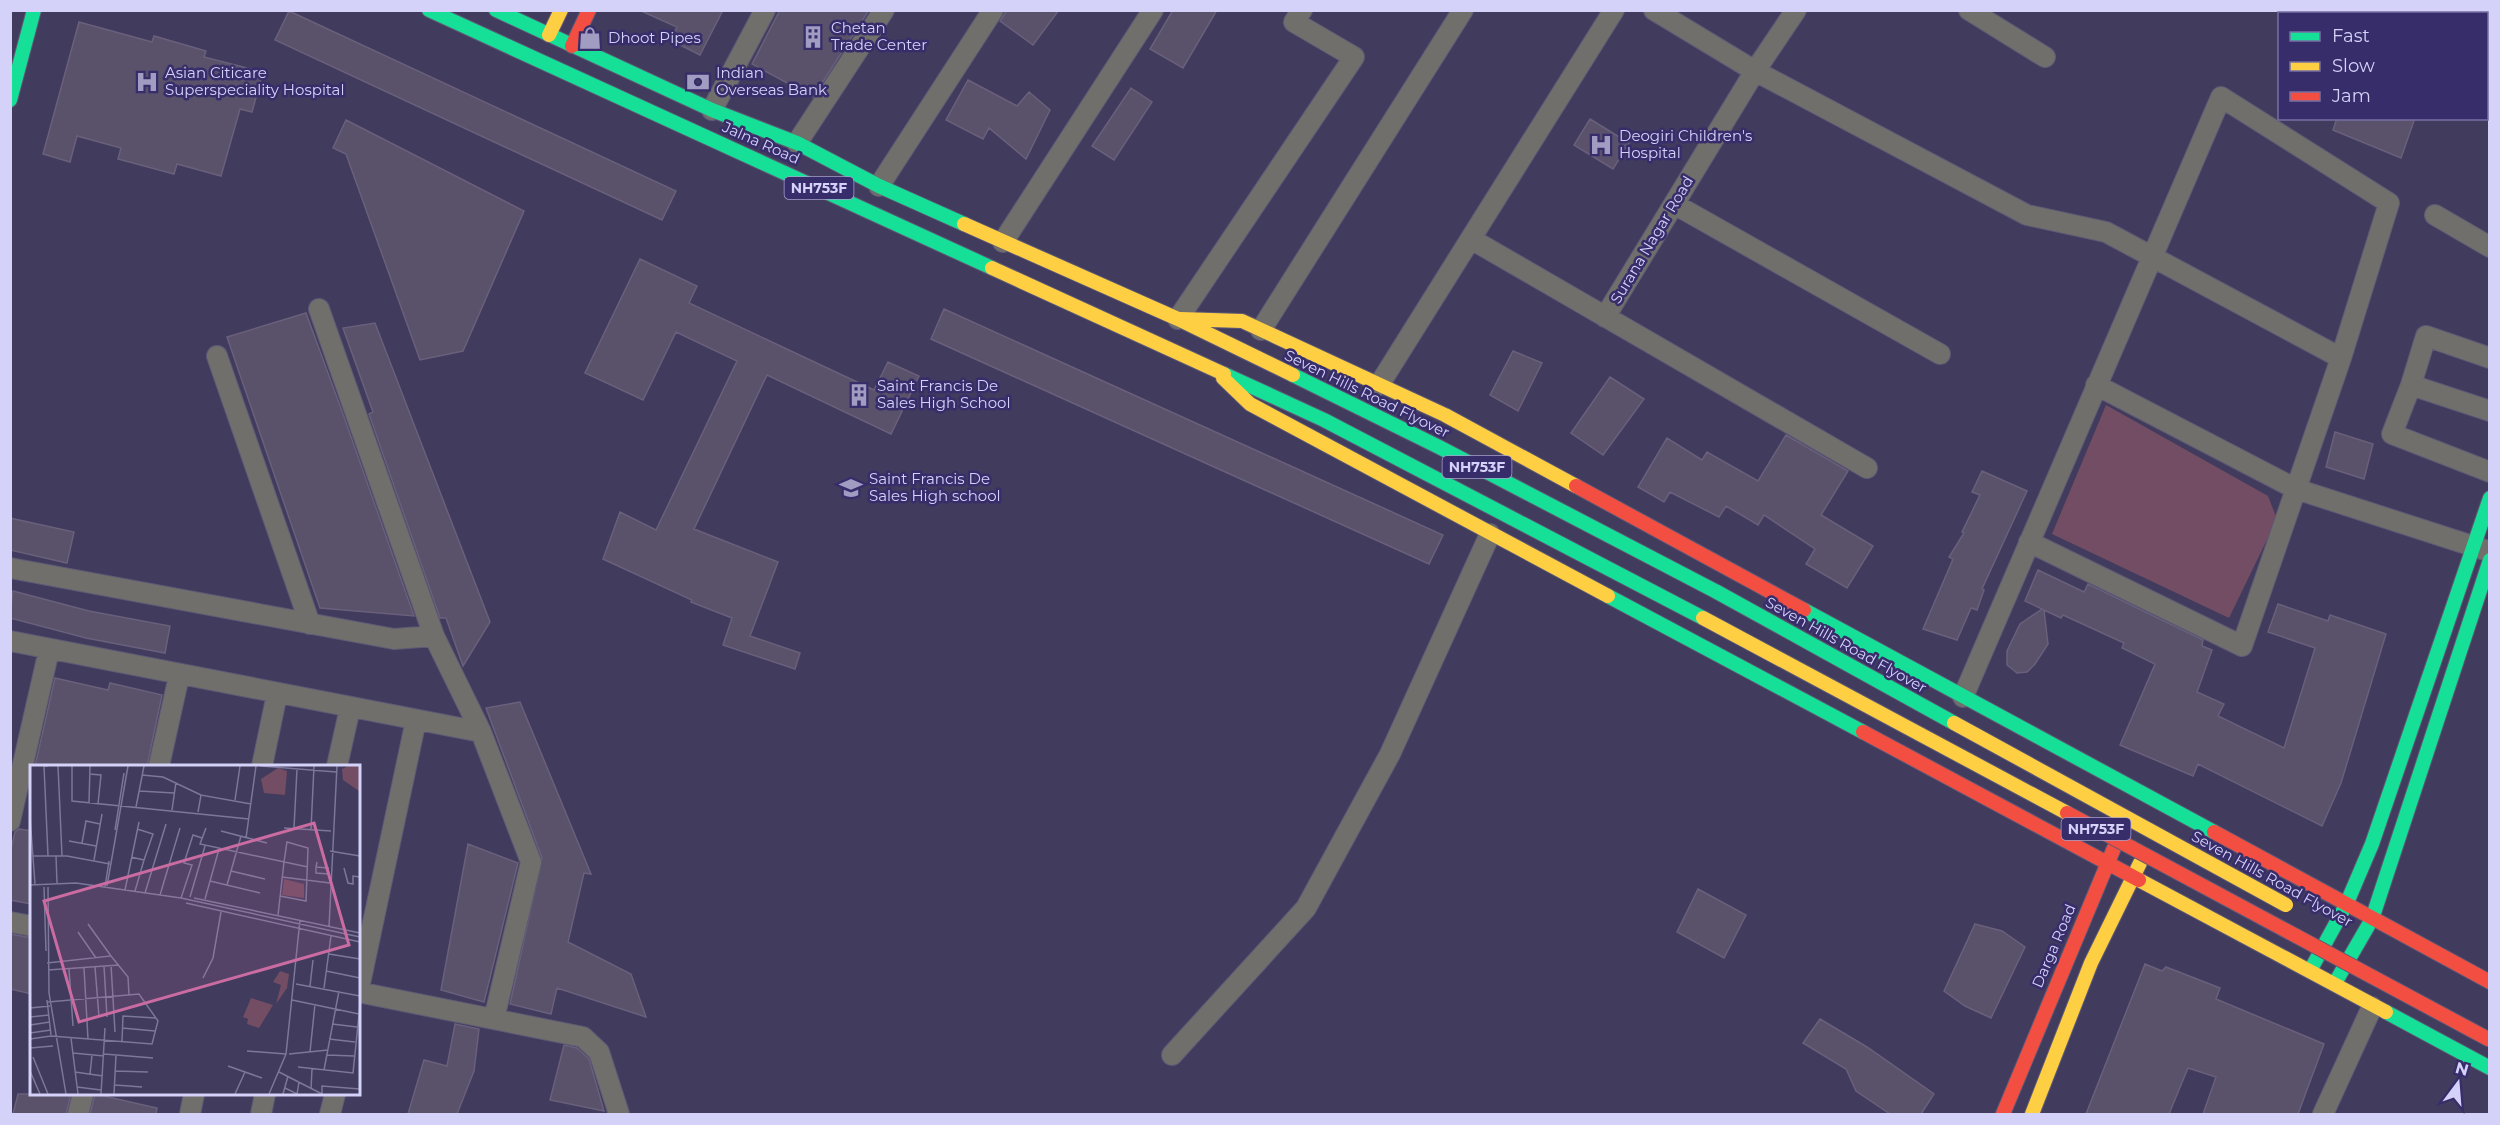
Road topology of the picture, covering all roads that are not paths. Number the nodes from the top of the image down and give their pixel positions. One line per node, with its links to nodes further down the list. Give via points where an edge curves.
1 (34, 10): 20 (main road)
2 (429, 10): 38 (main road, Jalna Road / NH753F)
3 (496, 10): 16 (main road, Jalna Road / NH753F)
4 (561, 10): 16 (main road)
5 (589, 10): 17 (main road)
6 (765, 10): 21 (street)
7 (884, 10): 22 (street)
8 (993, 10): 23 (street)
9 (1152, 10): 27 (street)
10 (1302, 10): 32 (street, via 1294,22 1354,57)
11 (1463, 10): 33 (street)
12 (1614, 10): 26 (street)
13 (1654, 10): 19 (street)
14 (1796, 10): 19 (street, Surana Nagar Road)
15 (1969, 10): 18 (street)
16 (549, 35): 17 (main road, Jalna Road / NH753F)
17 (572, 46): 21 (main road, Jalna Road / NH753F)
18 (2045, 57)
19 (1755, 71): 24 (street, Surana Nagar Road); 29 (street, via 2027,214 2106,232)
20 (10, 100)
21 (712, 110): 22 (main road, Jalna Road / NH753F)
22 (797, 143): 23 (main road, Jalna Road / NH753F)
23 (879, 186): 27 (main road, Jalna Road / NH753F)
24 (1674, 204): 31 (street, Surana Nagar Road); 34 (street)
25 (2435, 215): 28 (street)
26 (1470, 239): 31 (street); 39 (street)
27 (1003, 242): 32 (main road, Jalna Road / NH753F)
28 (2490, 247)
29 (2151, 256): 36 (street); 36 (street, via 2221,97 2389,203); 40 (street)
30 (319, 309): 53 (street)
31 (1605, 317): 43 (street)
32 (1178, 319): 33 (main road, via 1242,321); 71 (main road, Seven Hills Road Flyover / NH753F, bridge, via 1439,447 1717,592)
33 (1261, 330): 39 (main road)
34 (1940, 354)
35 (217, 356): 52 (street)
36 (2341, 358): 45 (street)
37 (2490, 358): 41 (street, via 2426,336)
38 (1210, 366): 47 (main road, via 1250,404); 84 (main road, NH753F, bridge, via 1344,430 1703,618)
39 (1380, 385): 58 (main road, via 1445,416)
40 (2096, 385): 45 (street); 48 (street)
41 (2411, 385): 42 (street); 44 (street, via 2392,434)
42 (2490, 411)
43 (1867, 468)
44 (2490, 472)
45 (2296, 489): 48 (street, via 2241,646); 49 (street)
46 (2490, 498): 49 (main road)
47 (1490, 534): 68 (main road); 85 (street, via 1390,754 1306,908)
48 (2030, 542): 58 (street)
49 (2481, 549): 70 (main road)
50 (2490, 560): 72 (main road)
51 (10, 568): 52 (street)
52 (310, 624): 53 (street, via 394,639)
53 (434, 636): 61 (street)
54 (10, 641): 55 (street)
55 (50, 650): 56 (street); 67 (street)
56 (179, 676): 57 (street); 62 (street)
57 (277, 694): 59 (street); 63 (street)
58 (1963, 697): 65 (main road)
59 (350, 708): 60 (street); 64 (street)
60 (416, 720): 61 (street); 79 (street)
61 (481, 732): 83 (street, via 531,862)
62 (159, 765)
63 (262, 765)
64 (337, 765)
65 (2140, 793): 66 (main road); 68 (main road, Darga Road)
66 (2167, 807): 69 (main road); 70 (main road)
67 (10, 821)
68 (2106, 865): 69 (main road); 96 (main road, Darga Road)
69 (2132, 879): 77 (main road); 97 (main road, via 2091,963)
70 (2346, 905): 72 (main road); 77 (main road)
71 (2302, 914)
72 (2372, 918): 78 (main road); 80 (main road)
73 (10, 922): 75 (street)
74 (2322, 925): 76 (main road, Seven Hills Road Flyover)
75 (30, 926)
76 (2375, 954)
77 (2308, 973): 80 (main road)
78 (2490, 982)
79 (360, 984)
80 (2334, 986): 82 (main road)
81 (360, 993): 83 (street)
82 (2372, 1007): 86 (main road); 98 (street)
83 (494, 1019): 95 (street, via 583,1036 599,1052)
84 (2490, 1040)
85 (1172, 1055)
86 (2490, 1068)
87 (83, 1095): 91 (street)
88 (194, 1095): 92 (street)
89 (265, 1095): 93 (street)
90 (335, 1095): 94 (street)
91 (78, 1114)
92 (190, 1114)
93 (261, 1114)
94 (330, 1114)
95 (619, 1114)
96 (2003, 1114)
97 (2032, 1114)
98 (2323, 1114)

